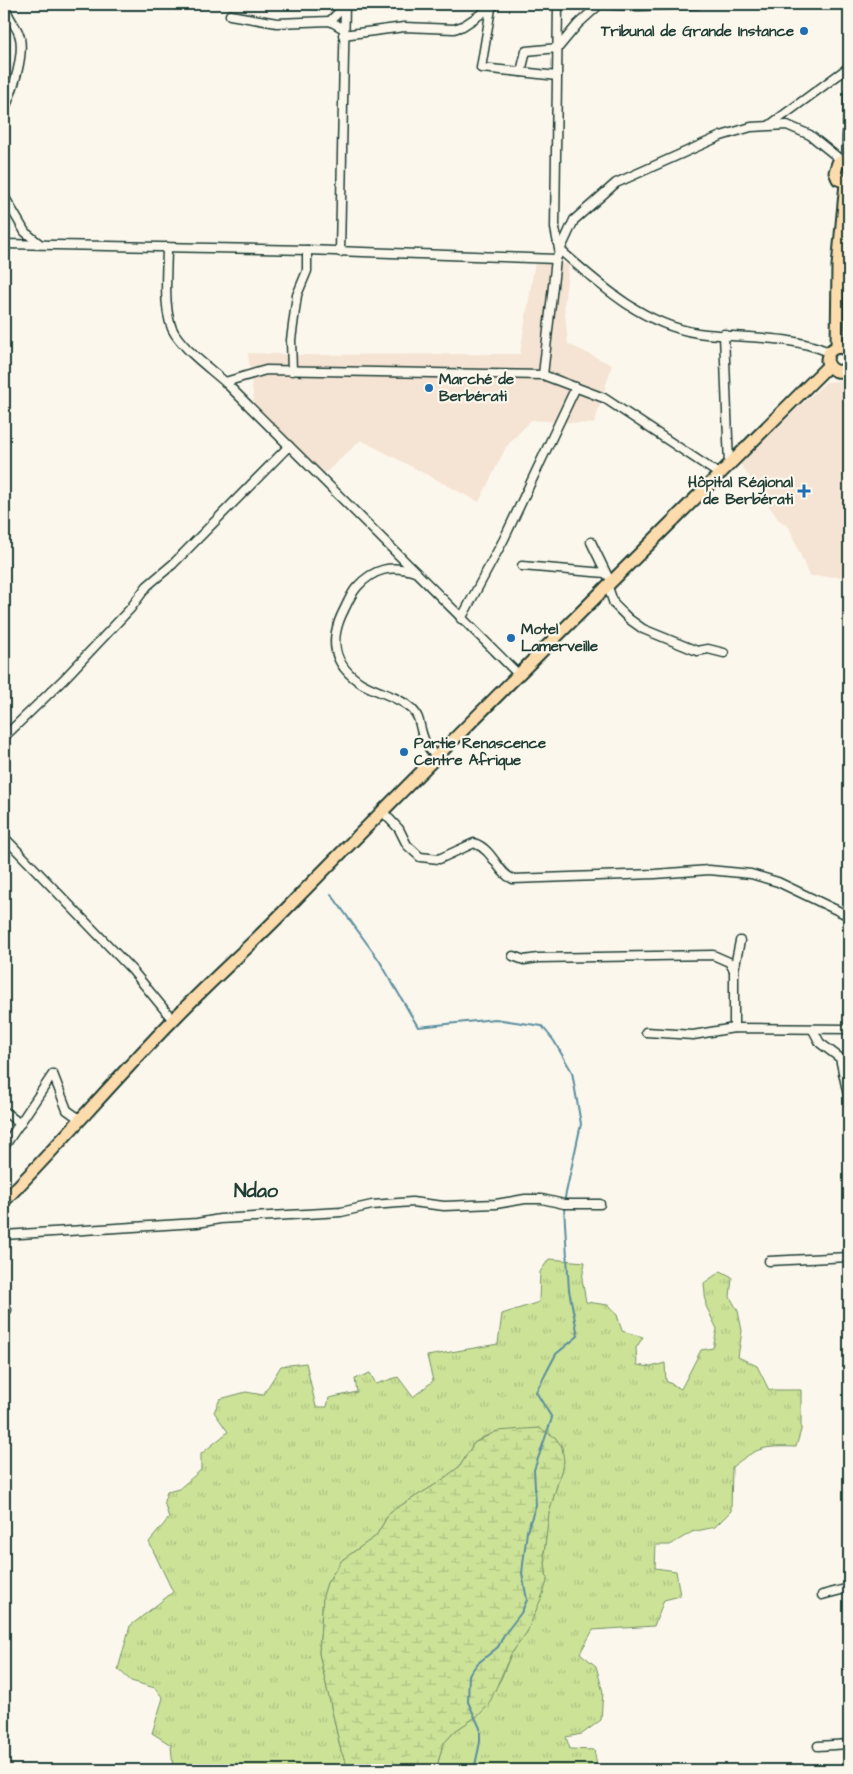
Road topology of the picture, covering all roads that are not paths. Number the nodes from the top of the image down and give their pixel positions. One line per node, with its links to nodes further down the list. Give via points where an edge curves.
1 (5, 4): 15 (street, via 21,44 12,89)
2 (558, 4): 10 (street)
3 (597, 4): 4 (street); 10 (street)
4 (698, 4)
5 (345, 5): 8 (street); 9 (street)
6 (494, 6): 9 (street, via 454,29 404,27); 12 (street, via 481,68)
7 (230, 15): 8 (street, via 277,23)
8 (330, 21): 9 (street)
9 (343, 32): 25 (street)
10 (558, 48): 12 (street, via 526,51); 13 (street)
11 (849, 67): 16 (street)
12 (520, 72): 13 (street)
13 (557, 76): 23 (street, via 556,228)
14 (849, 93): 17 (street)
15 (4, 110)
16 (770, 124): 17 (street, via 798,128); 23 (street, via 720,136 616,183 574,220)
17 (846, 159): 18 (main road, via 835,168 836,175)
18 (848, 183): 27 (main road)
19 (4, 196): 21 (street, via 25,232)
20 (4, 244): 21 (street)
21 (40, 244): 22 (street)
22 (167, 247): 24 (street); 34 (street, via 168,317 174,333)
23 (559, 249): 26 (street); 28 (street, via 626,304 659,323 698,333)
24 (307, 250): 25 (street); 32 (street, via 307,271 297,295 291,340)
25 (340, 252): 26 (street)
26 (556, 259): 33 (street)
27 (844, 266): 29 (main road)
28 (724, 334): 29 (street, via 790,340); 37 (street)
29 (842, 350): 30 (main road, via 826,361)
30 (828, 366): 31 (main road, via 838,372); 37 (main road)
31 (849, 366)
32 (292, 371): 33 (street); 34 (street, via 266,370)
33 (543, 375): 35 (street)
34 (225, 382): 36 (street)
35 (576, 386): 38 (street, via 631,414); 44 (street, via 504,539)
36 (289, 446): 41 (street); 47 (street, via 173,564 147,586 130,609 64,679)
37 (729, 464): 38 (main road)
38 (719, 474): 43 (main road)
39 (591, 542): 42 (street)
40 (522, 566): 42 (street)
41 (418, 573): 44 (street); 48 (street, via 401,568 383,568 372,573 353,591 336,626 334,643 344,668 360,682 400,700 416,714 426,744)
42 (605, 573): 43 (street)
43 (611, 584): 45 (street, via 614,604 643,628 697,651 708,649); 46 (main road)
44 (461, 619): 46 (street)
45 (724, 654)
46 (518, 674): 48 (main road)
47 (4, 737)
48 (435, 756): 49 (main road)
49 (382, 811): 51 (street, via 420,857 439,859 474,844 487,850 505,875 513,879 709,870 751,874 778,882); 55 (main road)
50 (4, 837): 55 (street, via 132,970)
51 (849, 916)
52 (740, 941): 54 (street)
53 (513, 956): 54 (street, via 524,960 713,955 724,959)
54 (734, 970): 56 (street)
55 (173, 1020): 62 (main road)
56 (734, 1028): 57 (street); 59 (street, via 693,1035)
57 (814, 1030): 58 (street); 60 (street, via 820,1043 840,1058)
58 (849, 1030)
59 (646, 1032)
60 (849, 1100)
61 (4, 1111): 63 (street)
62 (81, 1120): 63 (street, via 67,1110 53,1074); 65 (main road)
63 (20, 1124): 64 (street)
64 (4, 1147)
65 (4, 1201)
66 (600, 1204): 67 (street, via 564,1204 542,1199 444,1206 412,1202 341,1212 220,1218 197,1224)
67 (6, 1233)
68 (849, 1257): 69 (street)
69 (769, 1261)
70 (849, 1588): 71 (street)
71 (822, 1595)
72 (849, 1744): 73 (street)
73 (818, 1746)

